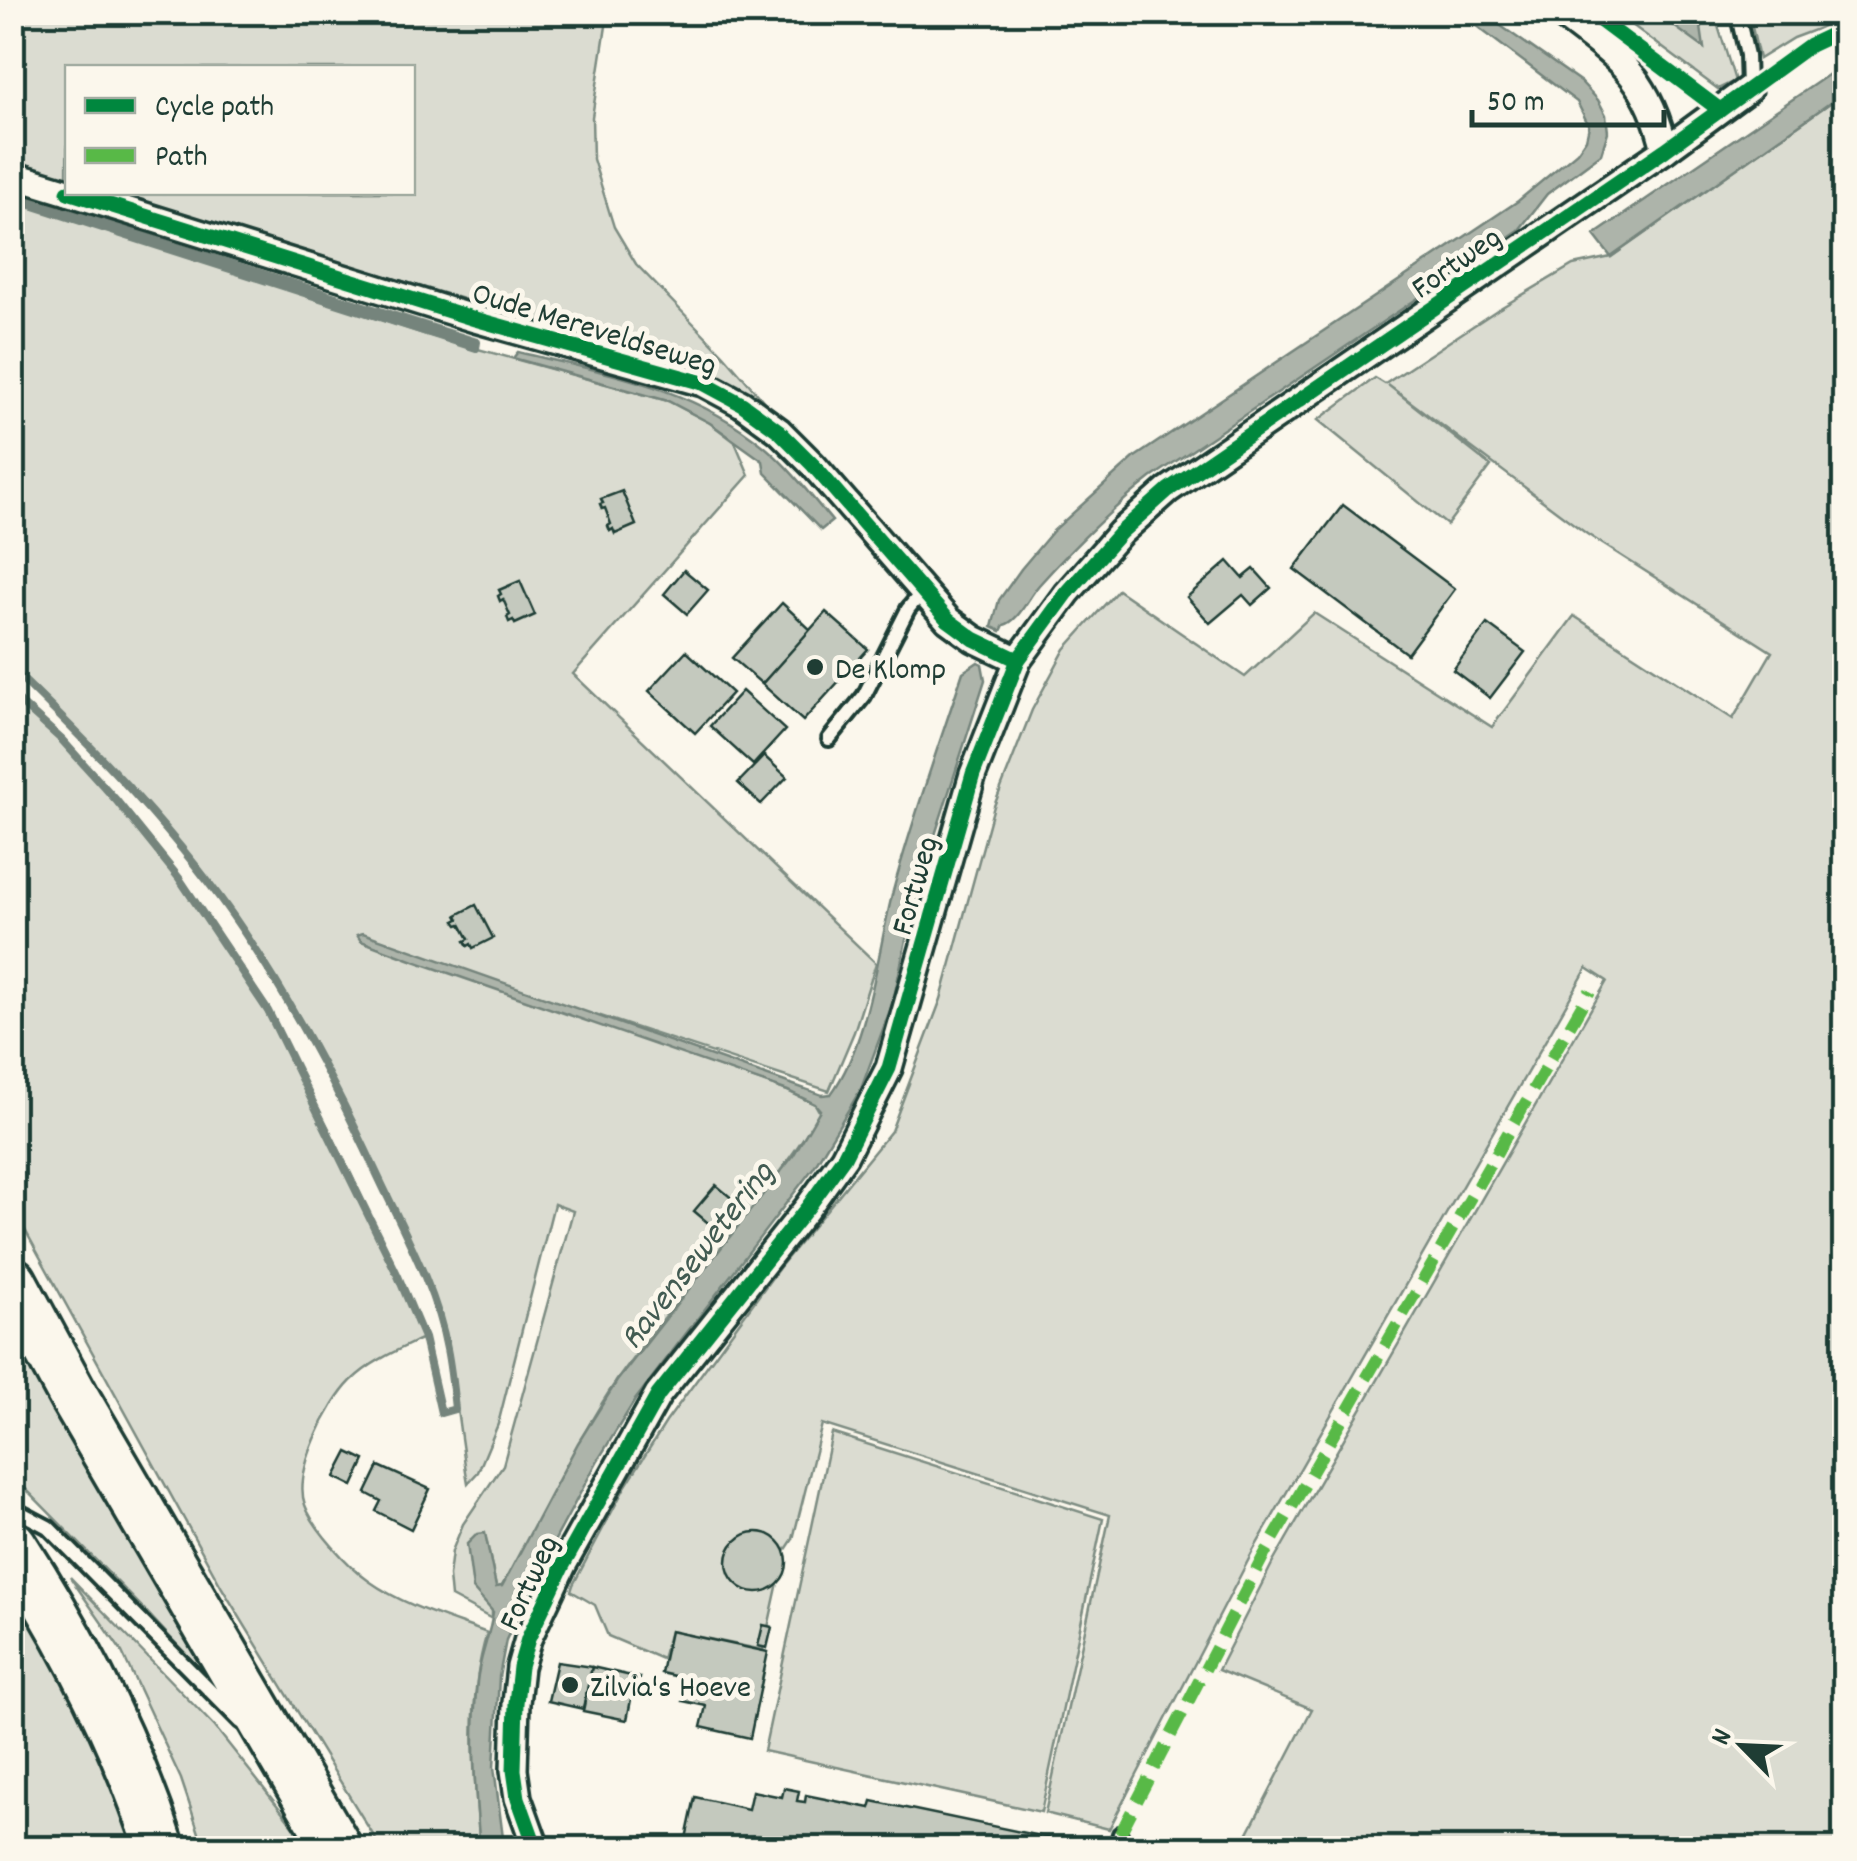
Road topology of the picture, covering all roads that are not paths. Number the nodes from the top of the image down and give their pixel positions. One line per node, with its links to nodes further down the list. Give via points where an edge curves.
1 (1558, 12): 4 (street, via 1625,63 1643,86)
2 (1737, 12): 3 (lane)
3 (1748, 89): 4 (street, Fortweg)
4 (1665, 150): 9 (street, Fortweg, via 1168,490 1066,592)
5 (12, 175): 6 (street, Oude Mereveldseweg)
6 (65, 191)
7 (78, 195): 8 (street, Oude Mereveldseweg, via 702,383 778,431)
8 (923, 590): 9 (street, Oude Mereveldseweg, via 961,629); 10 (lane, via 864,696)
9 (1018, 660): 17 (street, Fortweg, via 973,774 890,1068 844,1157 658,1395 528,1639 516,1702 514,1770)
10 (830, 740)
11 (12, 1282): 14 (highway)
12 (12, 1508): 14 (lane, via 48,1527 222,1706)
13 (12, 1545): 15 (highway, via 82,1663 144,1796)
14 (288, 1763): 16 (highway)
15 (160, 1848)
16 (337, 1848)
17 (536, 1848)

